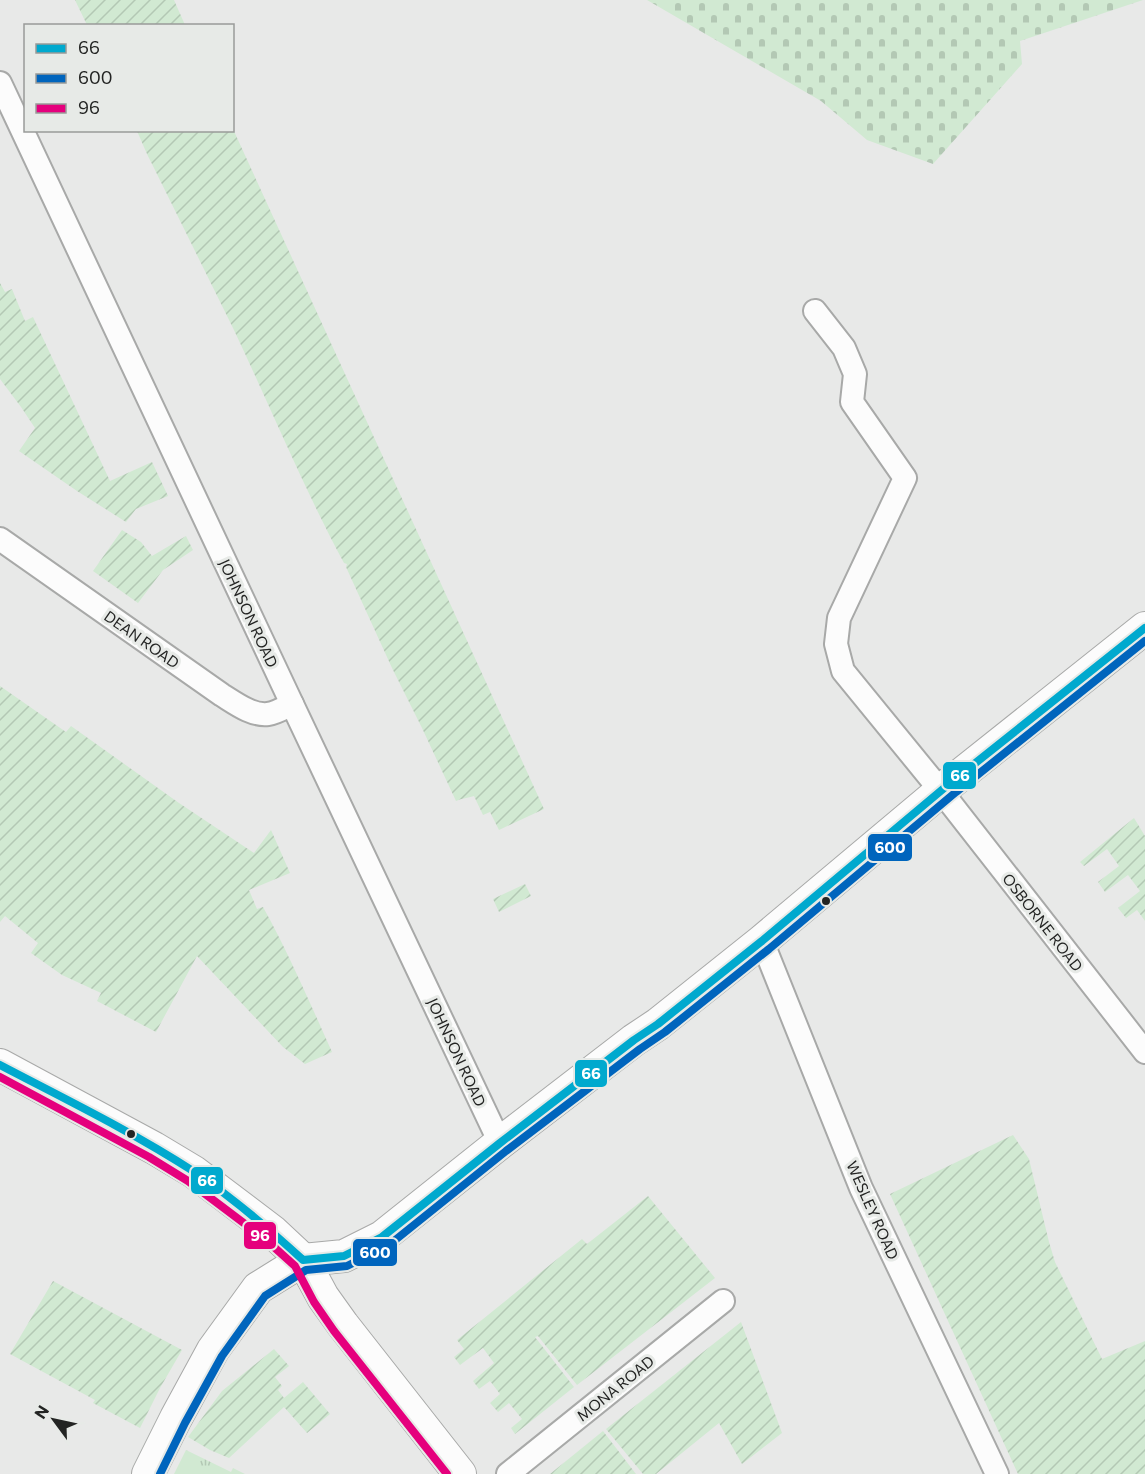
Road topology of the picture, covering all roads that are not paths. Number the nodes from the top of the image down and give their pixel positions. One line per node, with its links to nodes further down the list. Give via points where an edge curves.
1 (0, 83): 5 (street, JOHNSON ROAD)
2 (815, 311): 6 (street, OSBORNE ROAD, via 844,348 855,374 852,402 905,478 838,618 836,644 843,671)
3 (0, 538): 5 (street, DEAN ROAD, via 246,709 270,714)
4 (1145, 628): 6 (main road)
5 (292, 704): 10 (street, JOHNSON ROAD)
6 (941, 791): 7 (main road); 8 (street, OSBORNE ROAD)
7 (762, 941): 10 (main road); 16 (street, WESLEY ROAD, via 861,1188)
8 (1145, 1052)
9 (0, 1065): 11 (main road, via 194,1172 272,1231)
10 (500, 1143): 11 (main road, via 382,1237 344,1256)
11 (303, 1260): 13 (main road, via 258,1288 213,1350); 14 (main road, via 343,1325)
12 (723, 1302): 15 (street, MONA ROAD)
13 (148, 1474)
14 (460, 1474)
15 (508, 1474)
16 (997, 1474)

